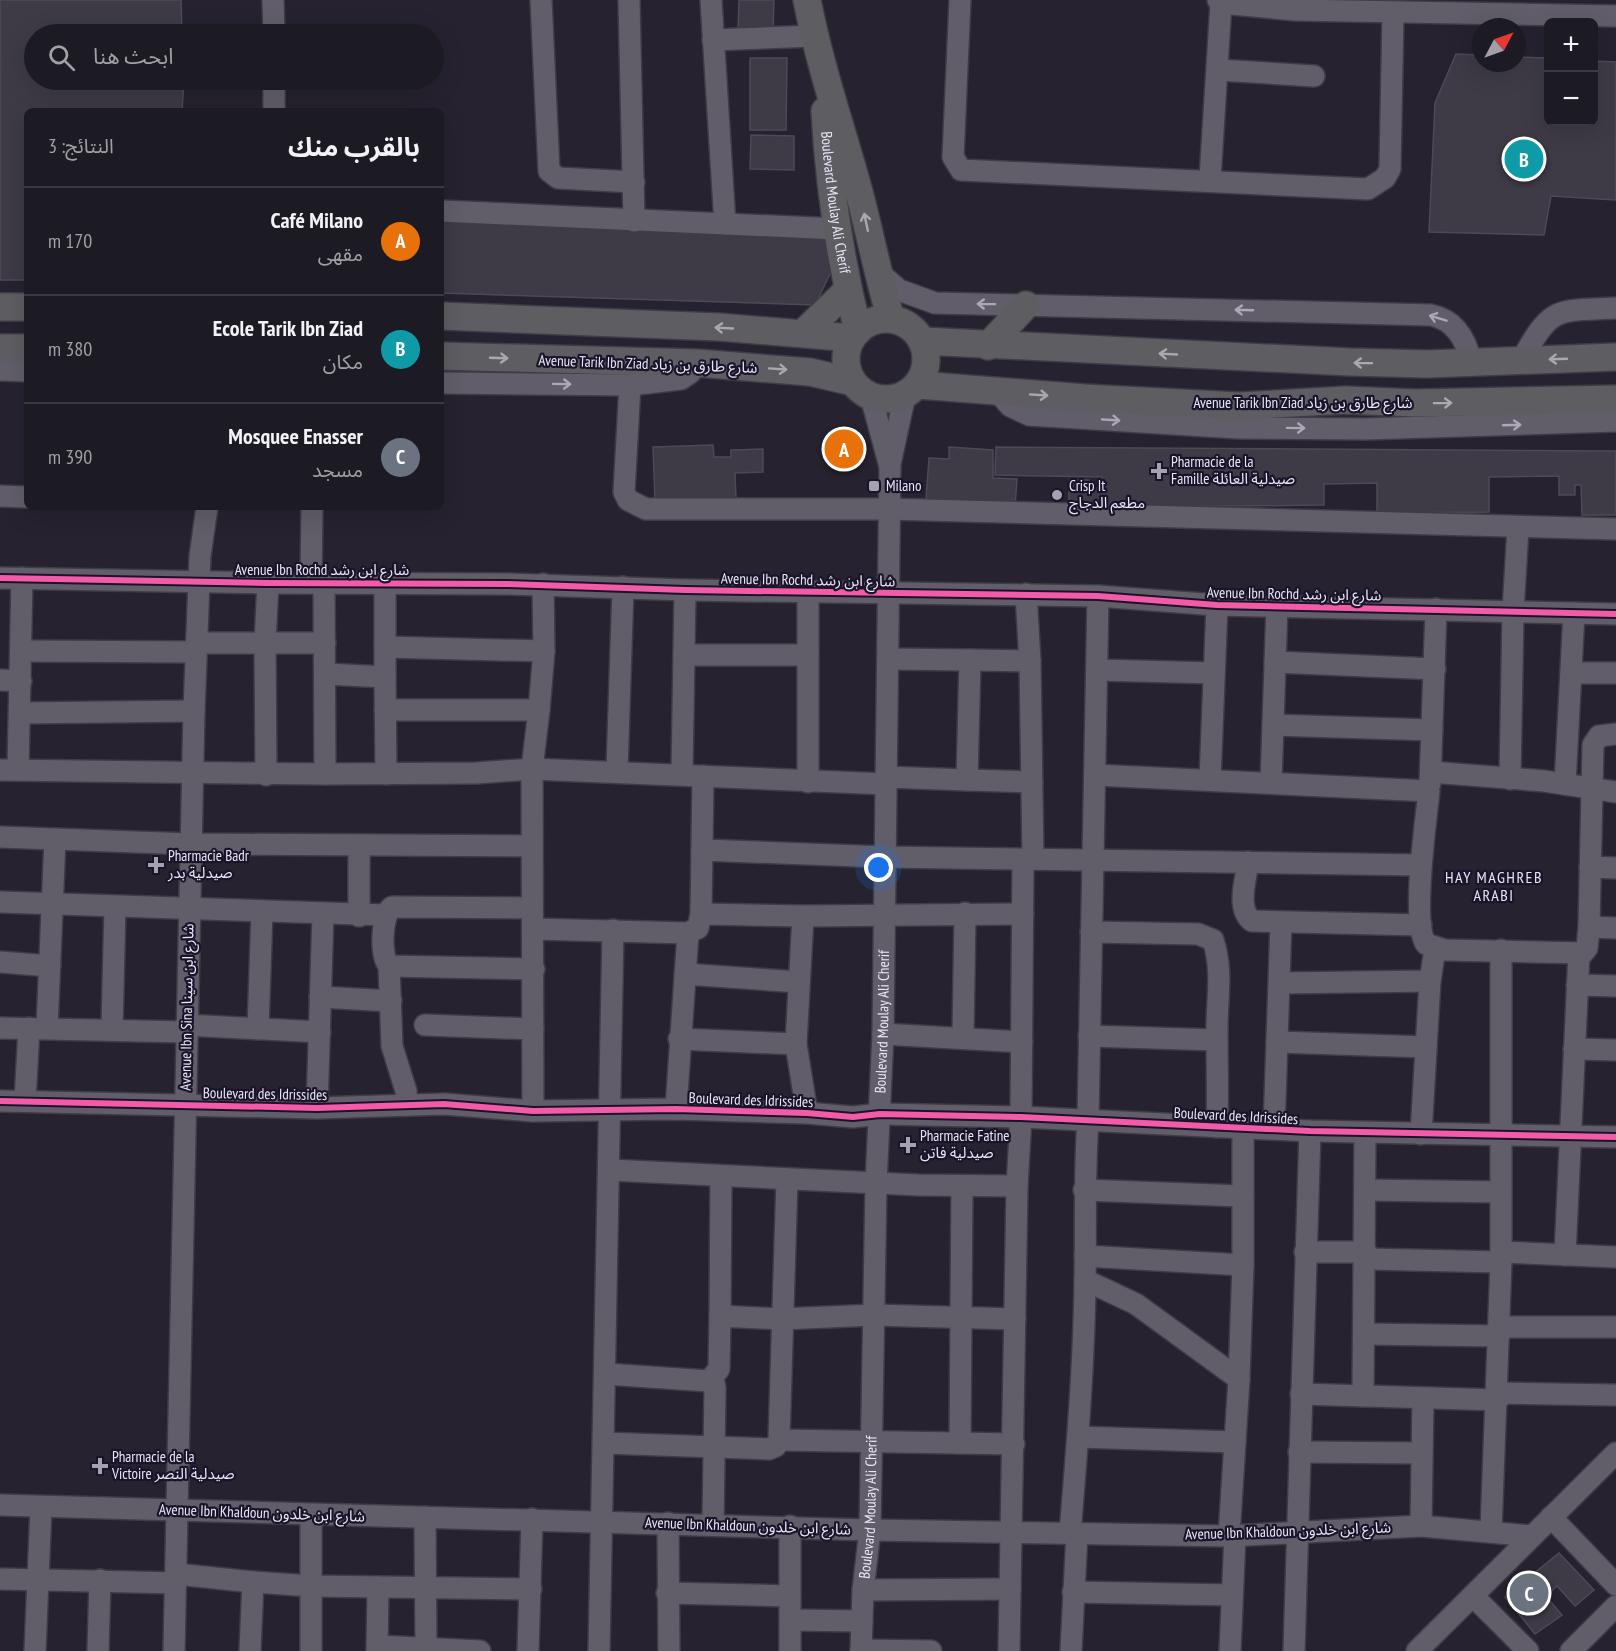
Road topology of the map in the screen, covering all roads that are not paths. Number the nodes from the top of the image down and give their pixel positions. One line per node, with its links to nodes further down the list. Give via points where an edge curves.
1 (273, 0): 11 (street)
2 (541, 0): 20 (street, via 549,171 558,178)
3 (629, 0): 20 (street)
4 (711, 0): 13 (street)
5 (807, 0): 12 (main road, Boulevard Moulay Ali Cherif)
6 (960, 0): 19 (street, via 953,156 961,170)
7 (1219, 1): 9 (street, via 1295,10); 14 (street)
8 (1431, 7): 9 (street); 10 (street)
9 (1393, 13): 19 (street, via 1390,169 1385,178 1368,189)
10 (1616, 16)
11 (274, 24)
12 (814, 36): 13 (street); 15 (main road, Boulevard Moulay Ali Cherif)
13 (713, 40): 23 (street)
14 (1219, 70): 16 (street); 19 (street)
15 (823, 71): 24 (main road, Boulevard Moulay Ali Cherif, via 827,154); 25 (main road, Boulevard Moulay Ali Cherif, one-way to 15, via 862,204)
16 (1314, 76)
17 (274, 90): 18 (street)
18 (274, 108)
19 (1210, 179)
20 (634, 182): 22 (street)
21 (444, 211): 22 (street)
22 (634, 221): 23 (street)
23 (725, 224): 24 (street)
24 (838, 229): 26 (main road, Boulevard Moulay Ali Cherif)
25 (876, 270): 27 (street, one-way to 25, via 924,301 899,290); 32 (main road, Boulevard Moulay Ali Cherif)
26 (848, 290): 33 (main road); 34 (main road, Boulevard Moulay Ali Cherif)
27 (1026, 305): 36 (main road); 42 (street, one-way to 27, via 1459,331 1445,319 1431,315)
28 (0, 307): 29 (main road)
29 (24, 307)
30 (1616, 308): 41 (street, via 1568,311 1548,319)
31 (444, 316): 33 (main road, one-way to 31)
32 (891, 319): 34 (main road, via 878,320); 35 (main road, via 904,322)
33 (803, 333): 34 (main road)
34 (855, 334): 50 (main road, via 846,357 847,370)
35 (923, 341): 36 (main road); 49 (main road, via 927,367)
36 (988, 346): 42 (main road, one-way to 36, via 1350,362)
37 (0, 348): 38 (main road)
38 (24, 348)
39 (444, 356): 43 (main road, Avenue Tarik Ibn Ziad شارع طارق بن زياد, one-way to 43)
40 (1616, 357): 41 (main road, one-way to 41)
41 (1521, 361): 42 (main road)
42 (1471, 362)
43 (697, 363): 46 (main road, Avenue Tarik Ibn Ziad شارع طارق بن زياد, one-way to 46); 48 (street, via 681,379)
44 (0, 370): 45 (street)
45 (24, 371)
46 (810, 372): 50 (main road, Avenue Tarik Ibn Ziad شارع طارق بن زياد); 50 (main road)
47 (444, 382): 48 (street, one-way to 48)
48 (630, 385): 57 (street, via 624,492 636,506)
49 (911, 390): 50 (main road, Avenue Tarik Ibn Ziad شارع طارق بن زياد, via 888,400); 52 (main road, Avenue Tarik Ibn Ziad شارع طارق بن زياد, one-way to 52, via 998,392); 54 (street, Boulevard Moulay Ali Cherif)
50 (866, 397): 54 (street, Boulevard Moulay Ali Cherif)
51 (1616, 399): 52 (main road, Avenue Tarik Ibn Ziad شارع طارق بن زياد, one-way to 51, via 1346,400 1415,403)
52 (1238, 417): 53 (street, one-way to 53, via 1366,429)
53 (1616, 421)
54 (890, 464): 57 (street, Boulevard Moulay Ali Cherif)
55 (0, 496): 56 (street)
56 (24, 496)
57 (888, 509): 60 (street); 72 (street, Boulevard Moulay Ali Cherif)
58 (206, 510): 64 (street, Avenue Ibn Sina شارع ابن سينا)
59 (312, 510): 66 (street)
60 (1518, 528): 61 (street); 78 (street)
61 (1616, 529)
62 (0, 578): 63 (street, Avenue Ibn Rochd شارع ابن رشد)
63 (22, 578): 64 (street, Avenue Ibn Rochd شارع ابن رشد); 85 (street)
64 (199, 581): 65 (street, Avenue Ibn Rochd شارع ابن رشد); 84 (street, Avenue Ibn Sina شارع ابن سينا)
65 (268, 583): 66 (street, Avenue Ibn Rochd شارع ابن رشد); 81 (street)
66 (318, 583): 67 (street, Avenue Ibn Rochd شارع ابن رشد); 82 (street)
67 (385, 583): 68 (street, Avenue Ibn Rochd شارع ابن رشد); 83 (street)
68 (543, 584): 69 (street, Avenue Ibn Rochd شارع ابن رشد); 86 (street)
69 (623, 587): 70 (street, Avenue Ibn Rochd شارع ابن رشد); 110 (street)
70 (685, 590): 71 (street, Avenue Ibn Rochd شارع ابن رشد); 87 (street)
71 (808, 592): 72 (street, Avenue Ibn Rochd شارع ابن رشد); 88 (street)
72 (886, 592): 73 (street, Avenue Ibn Rochd شارع ابن رشد); 89 (street, Boulevard Moulay Ali Cherif)
73 (1026, 594): 74 (street, Avenue Ibn Rochd شارع ابن رشد); 91 (street)
74 (1098, 596): 75 (street, Avenue Ibn Rochd شارع ابن رشد); 94 (street)
75 (1217, 605): 76 (street, Avenue Ibn Rochd شارع ابن رشد); 95 (street)
76 (1277, 606): 77 (street, Avenue Ibn Rochd شارع ابن رشد); 92 (street)
77 (1436, 609): 78 (street, Avenue Ibn Rochd شارع ابن رشد); 93 (street)
78 (1513, 611): 79 (street, Avenue Ibn Rochd شارع ابن رشد); 117 (street)
79 (1574, 613): 80 (street, Avenue Ibn Rochd شارع ابن رشد); 96 (street)
80 (1616, 614)
81 (265, 642): 82 (street); 84 (street); 114 (street)
82 (325, 644): 98 (street)
83 (385, 646): 86 (street); 99 (street)
84 (196, 647): 85 (street); 103 (street, Avenue Ibn Sina شارع ابن سينا)
85 (21, 651): 100 (street)
86 (544, 651): 102 (street)
87 (684, 655): 88 (street); 115 (street)
88 (808, 655): 122 (street)
89 (888, 659): 90 (street); 118 (street, Boulevard Moulay Ali Cherif)
90 (970, 660): 91 (street); 119 (street)
91 (1030, 661): 123 (street)
92 (1275, 662): 93 (street); 105 (street)
93 (1435, 669): 106 (street)
94 (1098, 670): 95 (street); 116 (street)
95 (1214, 673): 120 (street)
96 (1571, 673): 97 (street); 125 (street)
97 (1616, 673)
98 (327, 674): 99 (street); 112 (street)
99 (385, 676): 101 (street)
100 (10, 680): 104 (street)
101 (385, 710): 102 (street); 113 (street)
102 (539, 710): 108 (street)
103 (194, 711): 104 (street); 111 (street, Avenue Ibn Sina شارع ابن سينا)
104 (21, 713): 109 (street)
105 (1273, 725): 106 (street); 124 (street)
106 (1432, 730): 121 (street)
107 (1616, 734): 126 (street, via 1599,736 1593,745)
108 (532, 769): 110 (street); 113 (street); 132 (street)
109 (9, 770): 111 (street)
110 (617, 770): 115 (street)
111 (192, 773): 114 (street); 130 (street, Avenue Ibn Sina شارع ابن سينا)
112 (325, 774): 113 (street); 114 (street)
113 (386, 774)
114 (266, 775)
115 (693, 775): 122 (street); 133 (street)
116 (1095, 775): 120 (street); 135 (street)
117 (1510, 779): 121 (street); 125 (street)
118 (886, 780): 119 (street); 122 (street); 134 (street, Boulevard Moulay Ali Cherif)
119 (967, 780): 123 (street)
120 (1210, 780): 124 (street)
121 (1430, 781): 124 (street); 138 (street)
122 (808, 782)
123 (1032, 782): 136 (street)
124 (1271, 783)
125 (1565, 784): 126 (street)
126 (1591, 789): 127 (street); 139 (street)
127 (1616, 792)
128 (0, 837): 129 (street)
129 (55, 839): 130 (street); 142 (street)
130 (190, 844): 131 (street); 144 (street, Avenue Ibn Sina شارع ابن سينا)
131 (359, 846): 132 (street); 151 (street)
132 (532, 846): 154 (street)
133 (702, 850): 134 (street); 147 (street)
134 (885, 857): 136 (street); 153 (street, Boulevard Moulay Ali Cherif)
135 (1093, 858): 136 (street); 137 (street); 160 (street)
136 (1028, 859): 149 (street)
137 (1248, 862): 138 (street); 155 (street, via 1244,912 1252,921)
138 (1421, 865): 156 (street)
139 (1590, 867): 140 (street); 157 (street)
140 (1616, 868)
141 (0, 902): 142 (street)
142 (51, 905): 143 (street); 166 (street)
143 (115, 906): 144 (street); 181 (street)
144 (188, 908): 145 (street); 180 (street, Avenue Ibn Sina شارع ابن سينا)
145 (262, 911): 146 (street); 182 (street)
146 (323, 914): 151 (street); 175 (street)
147 (701, 914): 152 (street); 161 (street, via 698,928)
148 (965, 914): 149 (street); 153 (street); 187 (street)
149 (1023, 914): 190 (street)
150 (386, 915): 151 (street); 154 (street, via 396,906); 167 (street, via 384,958)
151 (359, 916)
152 (803, 916): 153 (street); 171 (street)
153 (883, 916): 185 (street, Boulevard Moulay Ali Cherif)
154 (532, 918): 159 (street); 168 (street)
155 (1281, 922): 156 (street); 172 (street)
156 (1421, 925): 162 (street, via 1423,941)
157 (1589, 927): 158 (street); 164 (street, via 1587,948)
158 (1616, 928)
159 (613, 930): 161 (street); 203 (street)
160 (1091, 932): 186 (street); 189 (street, via 1198,934 1213,940 1220,973)
161 (688, 933): 169 (street)
162 (1435, 949): 163 (street); 170 (street)
163 (1501, 950): 164 (street); 214 (street)
164 (1579, 953): 173 (street)
165 (0, 962): 166 (street)
166 (50, 966): 179 (street)
167 (389, 966): 168 (street); 176 (street)
168 (534, 969): 183 (street)
169 (685, 974): 171 (street); 188 (street)
170 (1430, 981): 172 (street); 193 (street)
171 (799, 982): 192 (street)
172 (1280, 982): 191 (street)
173 (1577, 985): 174 (street); 194 (street)
174 (1616, 986)
175 (320, 997): 176 (street); 184 (street)
176 (391, 1001): 199 (street, via 392,1047)
177 (425, 1025): 183 (street)
178 (0, 1028): 179 (street)
179 (38, 1028): 181 (street); 197 (street)
180 (186, 1028): 181 (street); 182 (street); 198 (street, Avenue Ibn Sina شارع ابن سينا)
181 (112, 1029)
182 (258, 1029): 184 (street)
183 (533, 1029): 202 (street)
184 (320, 1032): 200 (street)
185 (882, 1034): 187 (street); 205 (street, Boulevard Moulay Ali Cherif)
186 (1089, 1036): 189 (street); 207 (street)
187 (963, 1037): 190 (street)
188 (679, 1040): 192 (street); 201 (street)
189 (1217, 1040): 208 (street)
190 (1022, 1041): 206 (street)
191 (1277, 1042): 193 (street); 210 (street)
192 (796, 1044): 204 (street)
193 (1426, 1047): 213 (street)
194 (1574, 1048): 195 (street); 215 (street)
195 (1616, 1050)
196 (0, 1101): 197 (street, Boulevard des Idrissides)
197 (25, 1101): 198 (street, Boulevard des Idrissides)
198 (186, 1104): 200 (street, Boulevard des Idrissides); 265 (street, Avenue Ibn Sina شارع ابن سينا)
199 (407, 1105): 200 (street, Boulevard des Idrissides); 202 (street, Boulevard des Idrissides)
200 (317, 1108)
201 (676, 1109): 203 (street, Boulevard des Idrissides); 204 (street, Boulevard des Idrissides)
202 (533, 1111): 203 (street, Boulevard des Idrissides)
203 (612, 1111): 217 (street)
204 (807, 1113): 205 (street, Boulevard des Idrissides, via 853,1117)
205 (880, 1114): 206 (street, Boulevard des Idrissides); 220 (street, Boulevard Moulay Ali Cherif)
206 (1021, 1117): 207 (street, Boulevard des Idrissides); 222 (street)
207 (1088, 1120): 208 (street, Boulevard des Idrissides); 223 (street)
208 (1217, 1127): 209 (street, Boulevard des Idrissides)
209 (1243, 1128): 210 (street, Boulevard des Idrissides); 226 (street)
210 (1274, 1130): 211 (street, Boulevard des Idrissides)
211 (1310, 1131): 212 (street, Boulevard des Idrissides); 227 (street)
212 (1365, 1133): 213 (street, Boulevard des Idrissides); 224 (street)
213 (1421, 1134): 214 (street, Boulevard des Idrissides)
214 (1500, 1135): 215 (street, Boulevard des Idrissides); 225 (street)
215 (1569, 1136): 216 (street, Boulevard des Idrissides); 229 (street)
216 (1616, 1137)
217 (610, 1170): 218 (street); 243 (street)
218 (721, 1176): 219 (street); 236 (street)
219 (787, 1179): 220 (street); 239 (street)
220 (876, 1183): 221 (street); 235 (street, Boulevard Moulay Ali Cherif)
221 (962, 1186): 222 (street); 237 (street)
222 (1017, 1186): 238 (street)
223 (1084, 1190): 226 (street); 230 (street)
224 (1366, 1190): 225 (street); 228 (street)
225 (1501, 1192): 231 (street)
226 (1242, 1196): 233 (street)
227 (1305, 1252): 228 (street); 246 (street)
228 (1366, 1255): 231 (street); 242 (street)
229 (1565, 1255): 231 (street); 232 (street)
230 (1085, 1256): 233 (street); 234 (street)
231 (1501, 1257): 241 (street)
232 (1616, 1257)
233 (1243, 1264): 245 (street)
234 (1085, 1280): 245 (street, via 1136,1304); 251 (street)
235 (874, 1315): 237 (street); 239 (street); 255 (street, Boulevard Moulay Ali Cherif)
236 (720, 1316): 239 (street); 244 (street, via 719,1369)
237 (960, 1319): 238 (street); 256 (street)
238 (1015, 1319): 257 (street)
239 (782, 1320): 252 (street)
240 (1616, 1327): 241 (street)
241 (1499, 1332): 242 (street); 249 (street)
242 (1364, 1334): 248 (street)
243 (606, 1374): 244 (street, via 704,1382); 254 (street)
244 (713, 1378): 258 (street)
245 (1239, 1379): 253 (street)
246 (1301, 1394): 248 (street); 259 (street)
247 (1616, 1395): 249 (street)
248 (1363, 1396): 250 (street)
249 (1498, 1397): 250 (street); 277 (street)
250 (1424, 1398): 260 (street)
251 (1078, 1437): 253 (street); 279 (street)
252 (779, 1440): 255 (street); 258 (street, via 769,1449)
253 (1235, 1442): 280 (street)
254 (604, 1443): 258 (street); 269 (street)
255 (872, 1443): 256 (street); 275 (street, Boulevard Moulay Ali Cherif)
256 (960, 1443): 257 (street)
257 (1014, 1444): 278 (street)
258 (714, 1447): 272 (street)
259 (1299, 1452): 260 (street); 276 (street)
260 (1420, 1453): 274 (street)
261 (1616, 1453): 270 (street)
262 (1616, 1466): 270 (street)
263 (0, 1505): 264 (street, Avenue Ibn Khaldoun شارع ابن خلدون)
264 (41, 1507): 265 (street, Avenue Ibn Khaldoun شارع ابن خلدون); 282 (street)
265 (178, 1510): 266 (street, Avenue Ibn Khaldoun شارع ابن خلدون); 284 (street, Avenue Ibn Sina شارع ابن سينا)
266 (311, 1515): 267 (street, Avenue Ibn Khaldoun شارع ابن خلدون); 288 (street)
267 (424, 1517): 268 (street, Avenue Ibn Khaldoun شارع ابن خلدون); 290 (street)
268 (532, 1519): 269 (street, Avenue Ibn Khaldoun شارع ابن خلدون); 291 (street)
269 (602, 1521): 271 (street, Avenue Ibn Khaldoun شارع ابن خلدون); 312 (street)
270 (1555, 1521): 281 (street); 287 (street); 298 (street)
271 (668, 1523): 272 (street, Avenue Ibn Khaldoun شارع ابن خلدون); 295 (street)
272 (713, 1524): 273 (street, Avenue Ibn Khaldoun شارع ابن خلدون)
273 (790, 1526): 275 (street, Avenue Ibn Khaldoun شارع ابن خلدون); 297 (street)
274 (1421, 1526): 276 (street, Avenue Ibn Khaldoun شارع ابن خلدون); 277 (street, Avenue Ibn Khaldoun شارع ابن خلدون)
275 (870, 1530): 278 (street, Avenue Ibn Khaldoun شارع ابن خلدون); 293 (street, Boulevard Moulay Ali Cherif)
276 (1297, 1530): 280 (street, Avenue Ibn Khaldoun شارع ابن خلدون); 319 (street)
277 (1491, 1531): 281 (street, Avenue Ibn Khaldoun شارع ابن خلدون)
278 (1012, 1532): 279 (street, Avenue Ibn Khaldoun شارع ابن خلدون); 292 (street)
279 (1073, 1533): 280 (street, Avenue Ibn Khaldoun شارع ابن خلدون); 294 (street)
280 (1232, 1535): 296 (street)
281 (1532, 1536): 298 (street)
282 (37, 1578): 283 (street); 285 (street); 305 (street)
283 (0, 1579)
284 (176, 1579): 285 (street); 286 (street); 307 (street, Avenue Ibn Sina شارع ابن سينا)
285 (99, 1580): 306 (street)
286 (253, 1582): 288 (street); 308 (street)
287 (1616, 1585)
288 (311, 1586): 289 (street); 309 (street)
289 (378, 1587): 290 (street); 302 (street)
290 (425, 1588): 291 (street); 303 (street)
291 (531, 1589): 311 (street)
292 (1011, 1589): 293 (street); 316 (street)
293 (862, 1590): 301 (street, Boulevard Moulay Ali Cherif)
294 (1073, 1592): 296 (street); 317 (street)
295 (667, 1593): 297 (street); 313 (street)
296 (1232, 1595): 318 (street)
297 (790, 1596): 300 (street)
298 (1477, 1599): 320 (street); 321 (street); 322 (street)
299 (1616, 1606): 323 (street)
300 (790, 1620): 301 (street); 314 (street)
301 (862, 1621): 304 (street, Boulevard Moulay Ali Cherif)
302 (377, 1648): 303 (street)
303 (426, 1649): 310 (street)
304 (861, 1650): 315 (street)
305 (35, 1651)
306 (98, 1651)
307 (174, 1651)
308 (250, 1651)
309 (311, 1651)
310 (480, 1651)
311 (528, 1651)
312 (599, 1651)
313 (669, 1651)
314 (790, 1651)
315 (931, 1651)
316 (1009, 1651)
317 (1071, 1651)
318 (1230, 1651)
319 (1294, 1651)
320 (1417, 1651)
321 (1431, 1651)
322 (1528, 1651)
323 (1571, 1651)

